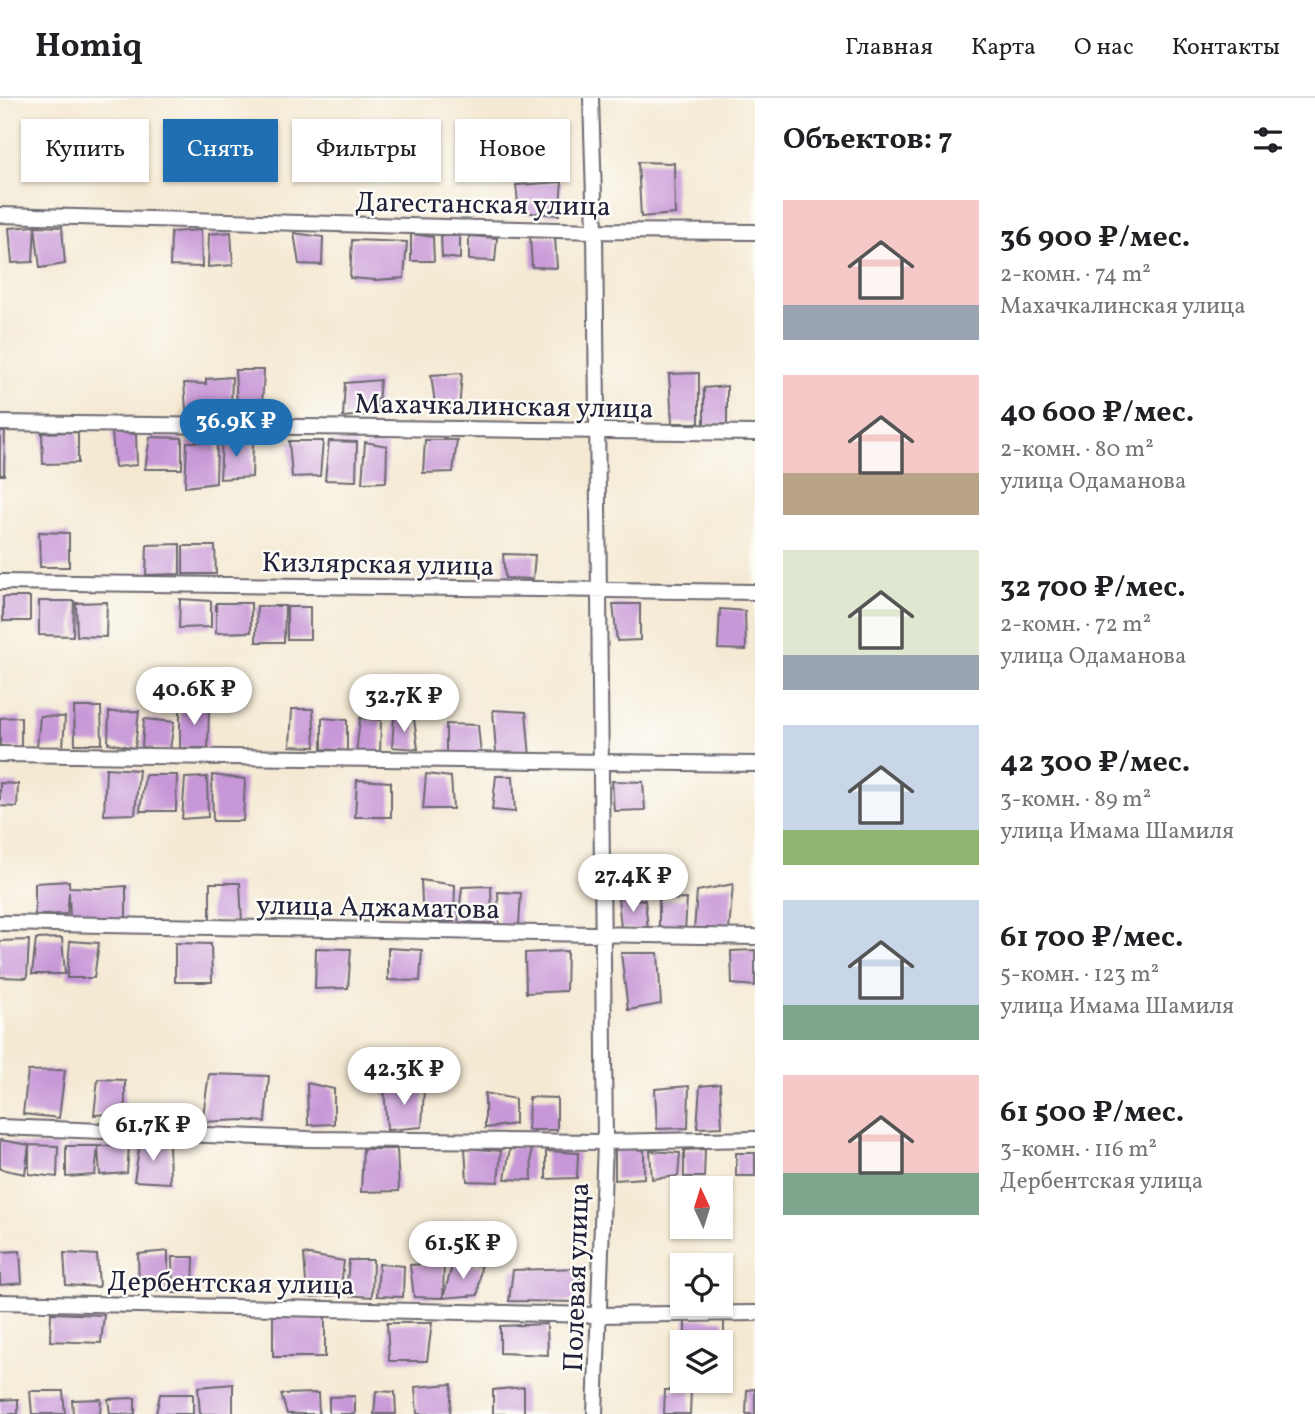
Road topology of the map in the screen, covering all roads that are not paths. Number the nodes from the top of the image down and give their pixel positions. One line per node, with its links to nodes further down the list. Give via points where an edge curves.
1 (591, 98): 3 (street, Полевая улица)
2 (0, 215): 3 (street, Дагестанская улица)
3 (595, 231): 4 (street, Дагестанская улица); 6 (street, Полевая улица)
4 (755, 232)
5 (0, 423): 6 (street, Махачкалинская улица)
6 (597, 430): 7 (street, Махачкалинская улица); 9 (street, Полевая улица)
7 (755, 433)
8 (0, 582): 9 (street, Кизлярская улица)
9 (599, 590): 10 (street, Кизлярская улица); 12 (street, Полевая улица)
10 (755, 592)
11 (0, 754): 12 (street)
12 (601, 762): 13 (street); 15 (street, Полевая улица)
13 (755, 764)
14 (0, 923): 15 (street, улица Аджаматова)
15 (603, 935): 16 (street, улица Аджаматова); 19 (street, Полевая улица)
16 (755, 937)
17 (0, 1127): 19 (street, via 308,1139)
18 (755, 1139): 19 (street)
19 (605, 1142): 22 (street, Полевая улица)
20 (0, 1302): 22 (street, Дербентская улица)
21 (755, 1312): 22 (street, Дербентская улица)
22 (597, 1315): 23 (street, Полевая улица)
23 (595, 1414)

